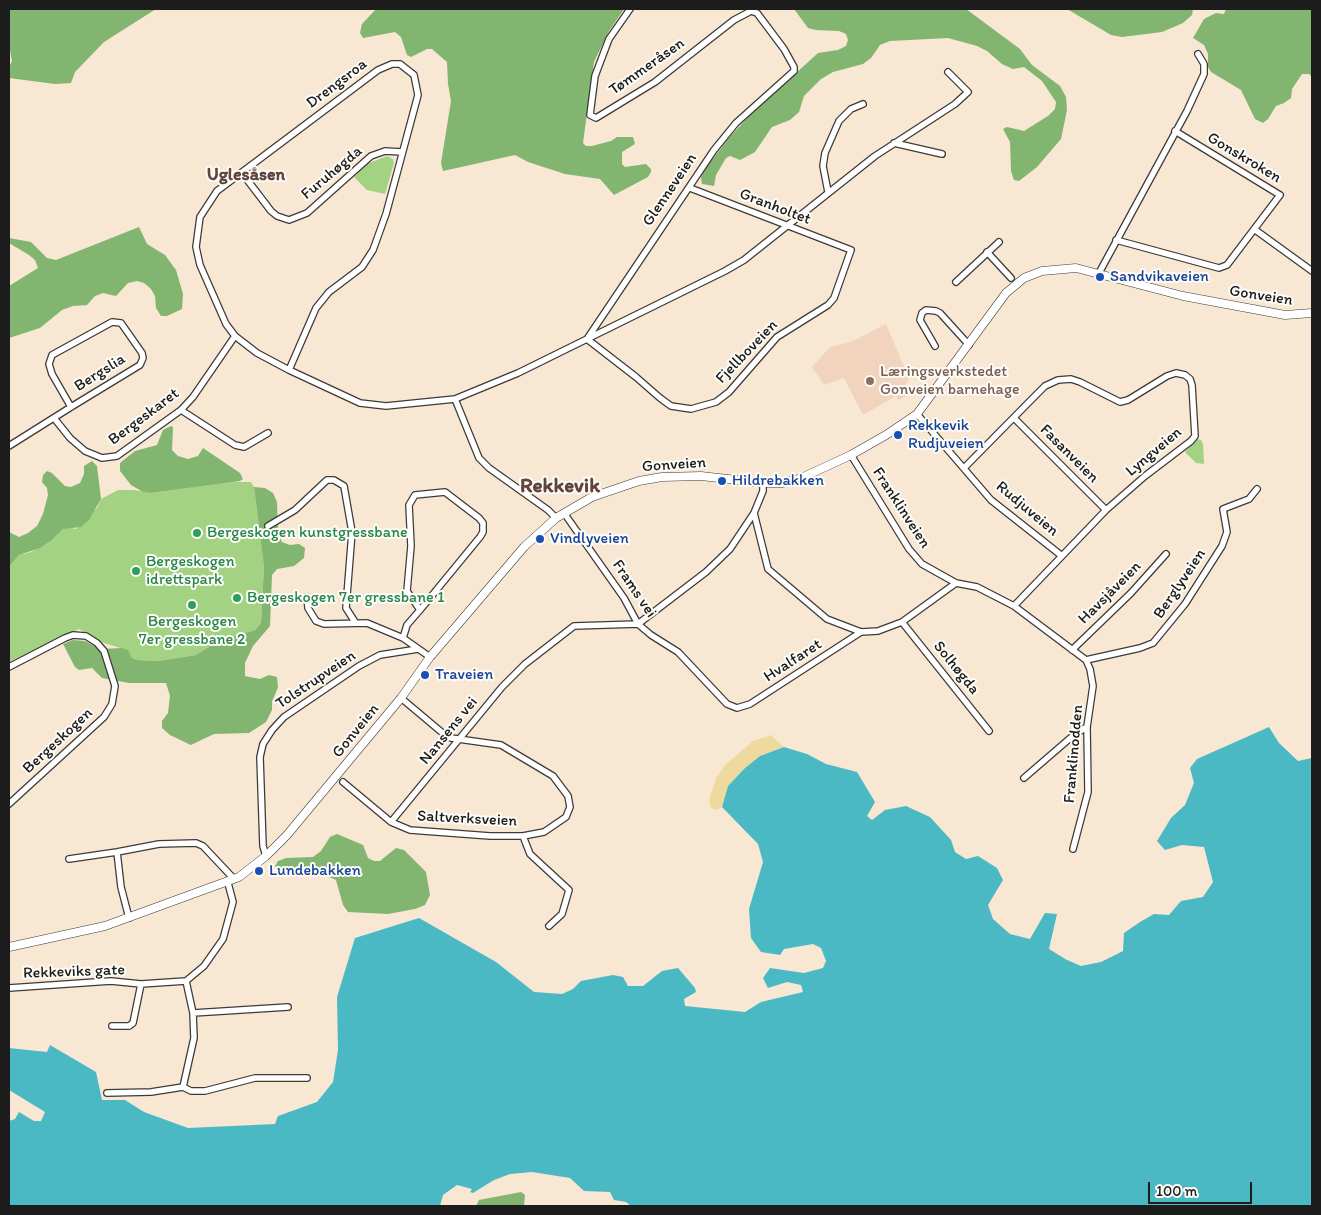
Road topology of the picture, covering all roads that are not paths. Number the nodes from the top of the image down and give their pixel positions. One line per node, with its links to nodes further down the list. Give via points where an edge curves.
1 (630, 9): 2 (street, Tømmeråsen, via 609,39 595,76 590,115 596,118 655,82)
2 (750, 10): 4 (street, Tømmeråsen, via 757,13 784,48)
3 (1198, 54): 7 (street, via 1204,64 1204,74)
4 (794, 71): 12 (street, Glenneveien, via 736,123)
5 (948, 72): 8 (street, via 968,92 956,104)
6 (863, 104): 13 (street, via 839,120 825,154 823,166)
7 (1175, 132): 15 (street, Gonskroken, via 1280,195); 16 (street)
8 (894, 143): 10 (street); 13 (street)
9 (402, 152): 11 (street, Furuhøgda, via 385,151 371,156 307,213 289,220 276,216); 11 (street, Drengsroa, via 418,94 417,81 410,70 400,64 392,64 378,70); 29 (street, Drengsroa, via 373,250 362,267 329,292 316,308)
10 (942, 154)
11 (242, 173): 25 (street, Drengsroa, via 210,200 200,217 196,238 200,265 218,309)
12 (690, 188): 14 (street, Granholtet); 26 (street, Glenneveien)
13 (828, 192): 14 (street)
14 (785, 225): 18 (street, Granholtet); 26 (street, via 744,260 725,271)
15 (1254, 229): 16 (street, Gonskroken, via 1227,265 1219,268); 20 (street)
16 (1116, 240): 21 (street)
17 (999, 242): 19 (street)
18 (851, 250): 26 (street, Fjellboveien, via 834,298 828,305 777,337 729,392 705,406 691,409 671,406)
19 (987, 252): 22 (street); 23 (street)
20 (1312, 271)
21 (1099, 273): 24 (street, Gonveien, via 1183,296 1285,314); 27 (street, Gonveien, via 1062,268 1024,278 1006,293)
22 (1011, 278)
23 (956, 282)
24 (1312, 313)
25 (234, 336): 29 (street, Drengsroa); 32 (street, Bergeskaret)
26 (587, 339): 30 (street)
27 (969, 345): 28 (street, via 940,313 926,310 920,320); 33 (street, Gonveien)
28 (936, 346)
29 (289, 370): 30 (street, Drengsroa, via 360,404 386,406)
30 (456, 399): 45 (street, via 479,458)
31 (71, 408): 31 (street, Bergslia, via 142,362 142,353 121,323 112,322 52,355 49,364 52,374); 34 (street, Bergslia)
32 (182, 410): 34 (street, Bergeskaret, via 124,453 106,459 77,446); 36 (street, via 235,445 244,446)
33 (917, 414): 38 (street, Gonveien); 39 (street, Rudjuveien)
34 (54, 418): 37 (street, Bergslia)
35 (1014, 418): 39 (street, Lyngveien); 42 (street, Fasanveien); 42 (street, Lyngveien, via 1045,386 1058,380 1071,379 1120,402 1167,376 1176,373 1190,378 1195,436 1187,446)
36 (268, 434)
37 (9, 446)
38 (851, 455): 40 (street, Gonveien, via 799,479); 49 (street, Franklinveien, via 915,557 930,570)
39 (964, 468): 48 (street, Rudjuveien, via 991,500)
40 (763, 483): 43 (street, Gonveien, via 714,476 662,477 613,489); 44 (street)
41 (1257, 489): 61 (street, Berglyveien, via 1249,499 1224,509 1227,532 1222,546 1185,604 1157,638 1140,648)
42 (1106, 510): 48 (street)
43 (564, 513): 45 (street, Gonveien); 55 (street, Frams vei, via 624,598)
44 (754, 513): 55 (street, via 730,549 706,572); 56 (street, via 768,569 826,618)
45 (556, 518): 60 (street, Gonveien, via 524,547)
46 (268, 526): 53 (street, via 295,510 327,480 344,486 352,532 346,608)
47 (1166, 554): 59 (street, Havsjåveien)
48 (1062, 556): 51 (street)
49 (956, 583): 51 (street, Franklinveien, via 977,587); 54 (street)
50 (307, 597): 53 (street, Tolstrupveien, via 308,608 316,621 324,624)
51 (1014, 606): 59 (street, Franklinveien)
52 (420, 610): 52 (street, via 483,532 479,518 445,492 415,495 409,505 411,546 407,591); 57 (street, via 407,625)
53 (355, 622): 57 (street, Tolstrupveien, via 367,623)
54 (902, 622): 56 (street); 66 (street, Solhøgda)
55 (638, 624): 64 (street, Frams vei, via 678,652 727,704); 67 (street, Nansens vei, via 574,626 564,632 502,687)
56 (862, 632): 64 (street, Hvalfaret, via 765,695)
57 (403, 638): 58 (street, Tolstrupveien)
58 (418, 649): 60 (street, Tolstrupveien); 75 (street, Tolstrupveien, via 380,656 359,666 284,717 272,730 260,757 262,846)
59 (1072, 650): 61 (street, Franklinveien)
60 (430, 657): 63 (street, Gonveien)
61 (1086, 660): 65 (street, Franklinodden, via 1093,686)
62 (9, 667): 70 (street, Bergeskogen, via 65,638 86,636 104,651 115,686 112,704 104,717)
63 (401, 698): 67 (street, via 445,735); 75 (street, Gonveien)
64 (737, 708)
65 (1087, 727): 68 (street); 73 (street, Franklinodden, via 1088,792)
66 (989, 731)
67 (460, 739): 71 (street, Nansens vei); 72 (street, Saltverksveien, via 501,745 553,776 568,796 568,813 563,821 544,832)
68 (1024, 778)
69 (343, 782): 71 (street, Saltverksveien)
70 (9, 804)
71 (391, 822): 72 (street, Saltverksveien, via 410,830)
72 (523, 836): 79 (street, via 530,854 569,890 562,914)
73 (1073, 849)
74 (118, 852): 76 (street); 77 (street, via 169,842 196,843 203,846); 78 (street, via 121,888)
75 (266, 856): 77 (street, Gonveien)
76 (69, 859)
77 (231, 881): 78 (street, Gonveien); 81 (street, via 233,902 223,939 204,966)
78 (129, 918): 80 (street, Gonveien, via 77,934)
79 (549, 926)
80 (9, 946)
81 (186, 981): 82 (street, Rekkeviks gate); 85 (street)
82 (141, 984): 83 (street, Rekkeviks gate, via 111,981); 86 (street, Rekkeviks gate, via 133,1023)
83 (9, 988)
84 (288, 1007): 85 (street)
85 (193, 1012): 88 (street, via 194,1038)
86 (112, 1026)
87 (307, 1078): 88 (street, via 255,1078 205,1091 191,1091)
88 (184, 1086): 89 (street, via 151,1092)
89 (107, 1093)

